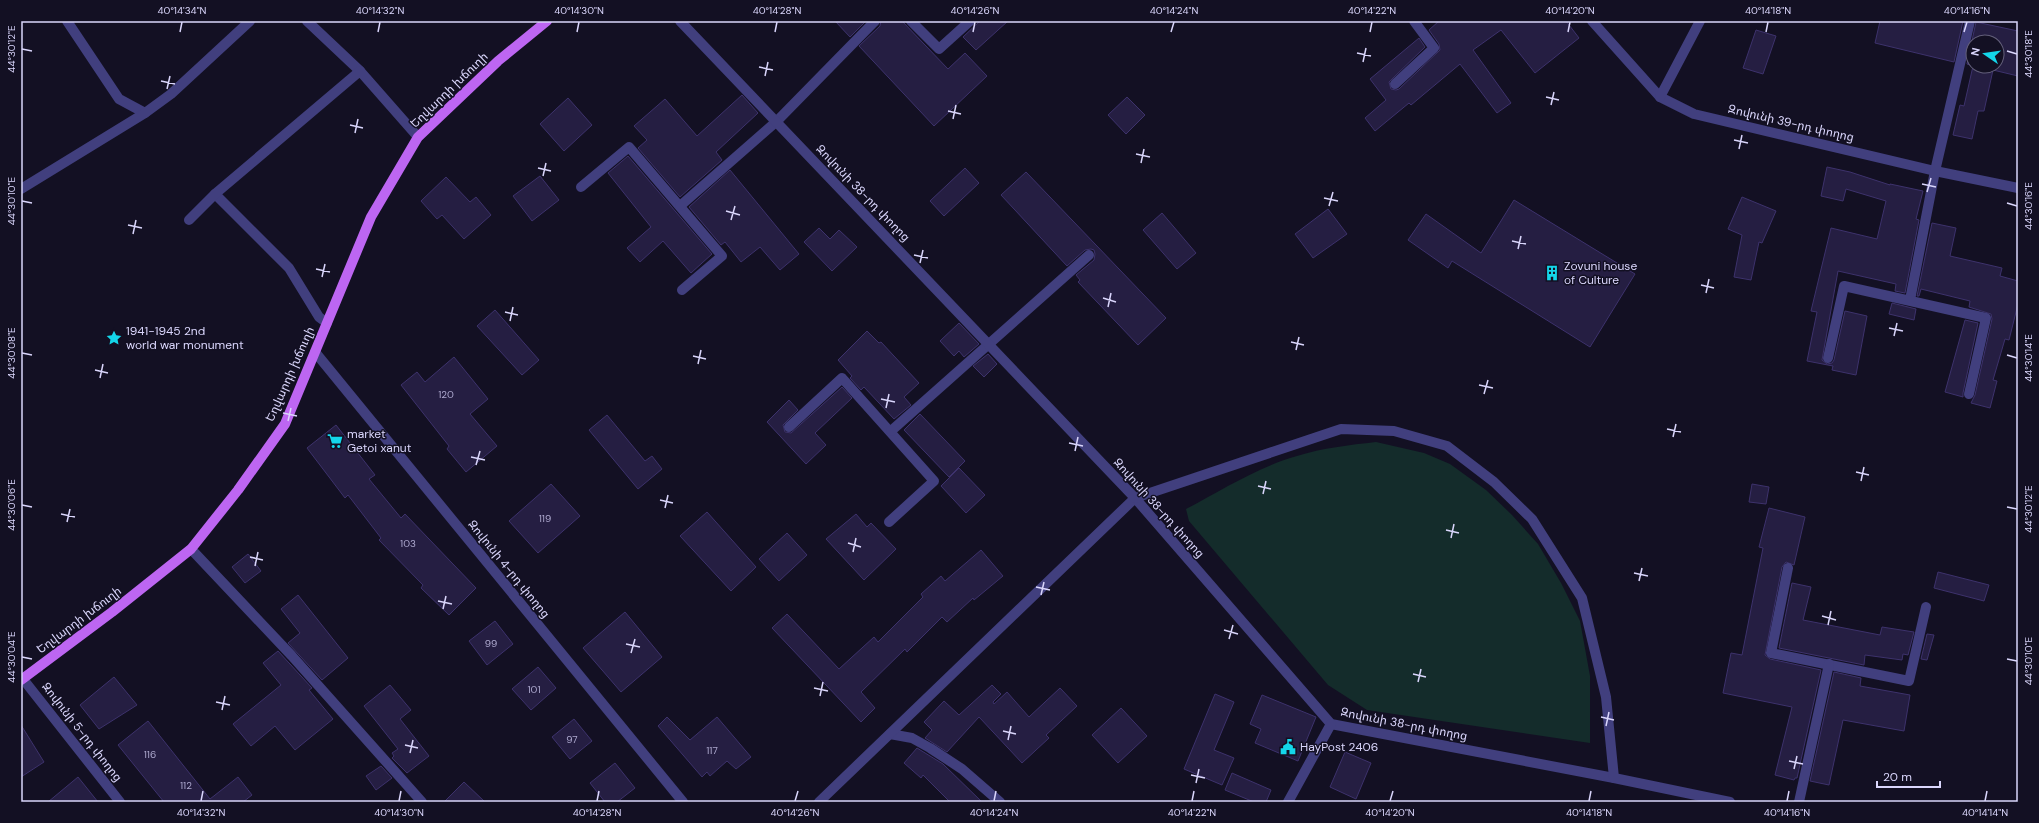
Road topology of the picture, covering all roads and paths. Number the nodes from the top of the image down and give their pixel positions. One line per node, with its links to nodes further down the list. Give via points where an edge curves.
1 (67, 21): 16 (street, via 119,99)
2 (250, 21): 16 (street, via 171,94)
3 (307, 21): 13 (street)
4 (547, 21): 18 (main road, Եղվարդի խճուղի, via 498,61)
5 (680, 21): 17 (street, Զովունի 38-րդ փողոց)
6 (875, 21): 17 (street)
7 (910, 21): 8 (street, via 939,49)
8 (970, 21)
9 (1414, 21): 14 (street, via 1434,48)
10 (1592, 21): 15 (street, Զովունի 39-րդ փողոց)
11 (1700, 21): 15 (street)
12 (1970, 21): 19 (street)
13 (360, 71): 18 (street); 23 (street)
14 (1395, 84)
15 (1660, 97): 19 (street, Զովունի 39-րդ փողոց, via 1694,114)
16 (145, 113): 22 (street)
17 (777, 121): 24 (street); 30 (street, Զովունի 38-րդ փողոց)
18 (418, 137): 29 (main road, Եղվարդի խճուղի, via 371,216)
19 (1936, 171): 21 (street, Զովունի 39-րդ փողոց); 28 (street)
20 (581, 187): 24 (street, via 629,147)
21 (2018, 188)
22 (21, 189)
23 (216, 194): 25 (street); 29 (street, via 290,268 319,317)
24 (680, 206): 27 (street, via 722,256)
25 (189, 220)
26 (1089, 255): 30 (street)
27 (682, 290)
28 (1910, 300): 32 (street, via 1844,286); 33 (street, via 1986,318)
29 (327, 323): 31 (main road, Եղվարդի խճուղի)
30 (989, 344): 35 (street); 36 (street, Զովունի 38-րդ փողոց)
31 (315, 352): 38 (main road, Եղվարդի խճուղի, via 285,424 238,490); 48 (street, Զովունի 4-րդ փողոց)
32 (1828, 358)
33 (1969, 394)
34 (789, 427): 35 (street, via 842,378)
35 (891, 431): 37 (street, via 934,481)
36 (1135, 498): 43 (street, Զովունի 38-րդ փողոց); 44 (street); 45 (street, via 1341,429 1394,431 1447,446 1494,482 1532,519 1582,598 1606,697)
37 (889, 522)
38 (191, 549): 42 (main road, Եղվարդի խճուղի); 47 (street, via 292,656)
39 (1788, 568): 41 (street, via 1771,653)
40 (1926, 607): 41 (street, via 1910,681)
41 (1829, 664): 53 (street)
42 (22, 679): 46 (street, Զովունի 5-րդ փողոց)
43 (1331, 724): 45 (street, Զովունի 38-րդ փողոց); 51 (street)
44 (890, 734): 49 (street); 50 (street, via 912,738 930,748 962,769)
45 (1614, 778): 52 (street, Զովունի 38-րդ փողոց)
46 (120, 802)
47 (422, 802)
48 (683, 802)
49 (819, 802)
50 (1000, 802)
51 (1288, 802)
52 (1730, 802)
53 (1799, 802)

